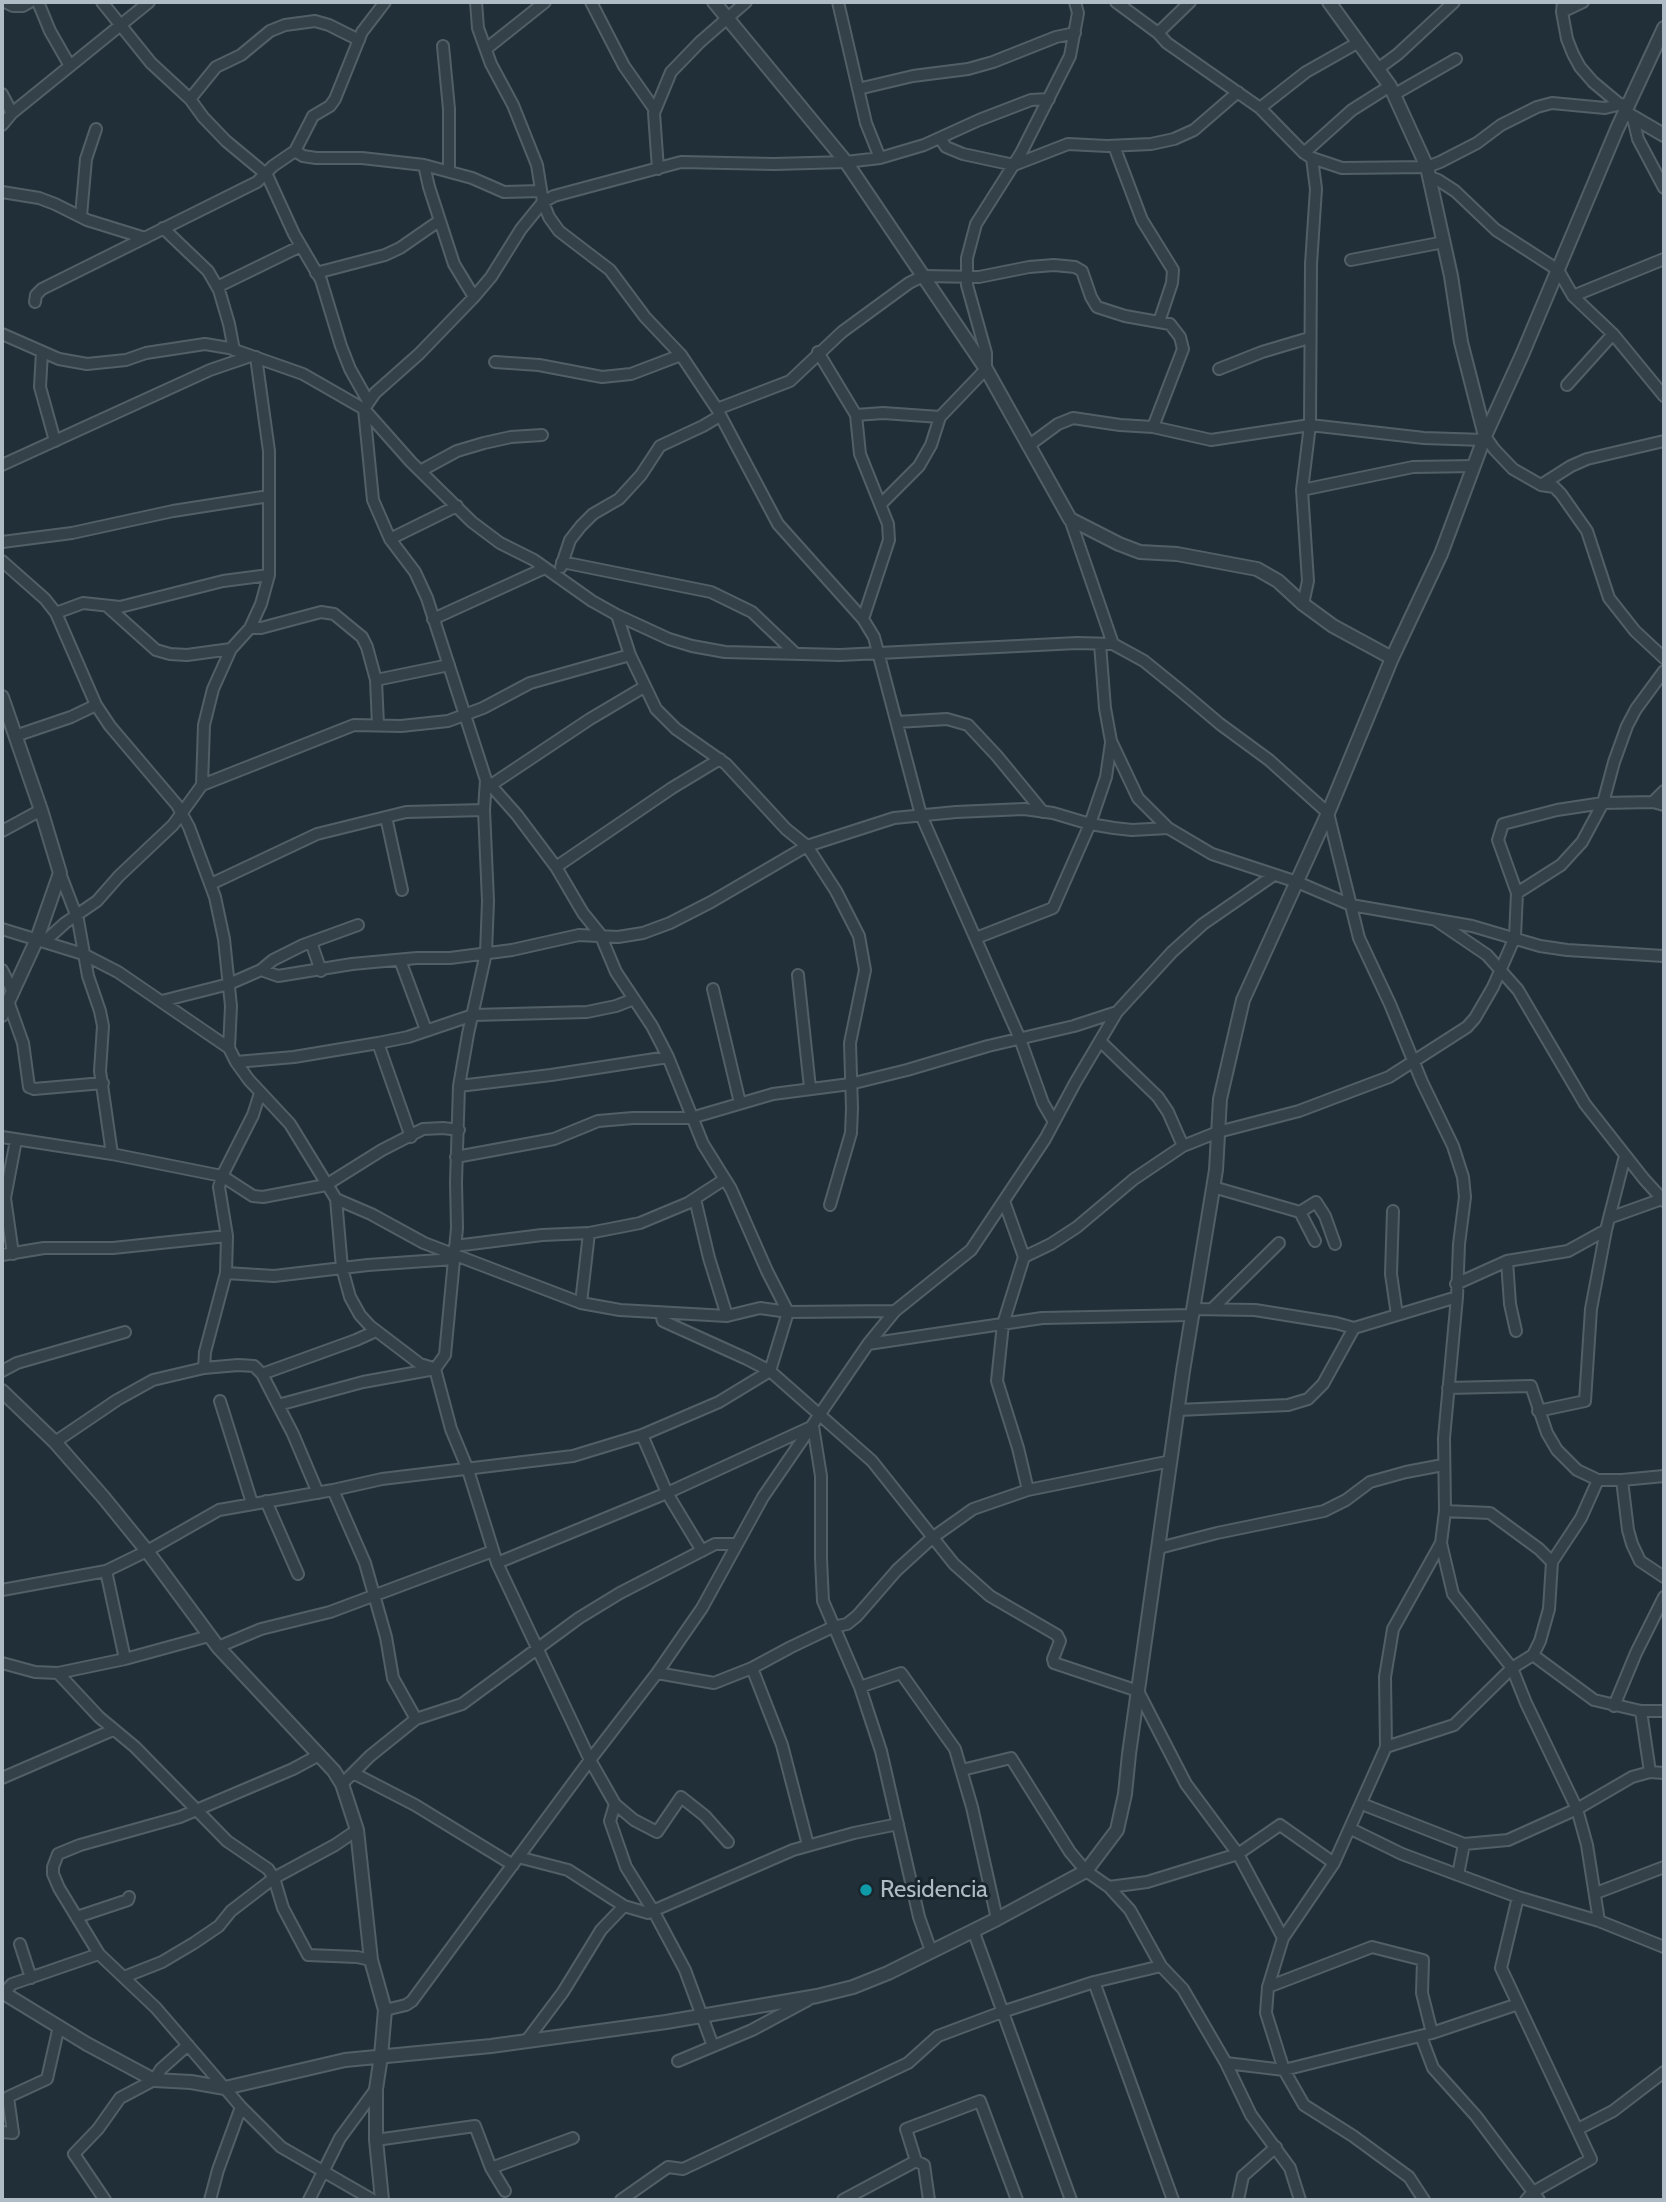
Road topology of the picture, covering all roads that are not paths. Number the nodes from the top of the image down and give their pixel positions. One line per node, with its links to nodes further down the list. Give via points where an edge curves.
1 (5, 2): 2 (street, via 23,6)
2 (30, 2)
3 (38, 2): 30 (street)
4 (102, 2): 21 (street)
5 (149, 2): 21 (street)
6 (476, 2): 28 (street)
7 (545, 2): 28 (street)
8 (591, 2): 39 (street, via 624,66)
9 (714, 2): 20 (street)
10 (746, 2): 20 (street)
11 (838, 2): 32 (street)
12 (1075, 2): 23 (street)
13 (1116, 2): 24 (street)
14 (1189, 2): 24 (street)
15 (1329, 2): 26 (street)
16 (1454, 2): 31 (street)
17 (1583, 2): 19 (street)
18 (377, 4): 25 (street)
19 (1563, 7): 40 (street, via 1567,39 1580,67)
20 (727, 18): 39 (street, via 676,66); 50 (street)
21 (121, 24): 30 (street); 36 (street, via 151,63)
22 (1664, 28): 40 (street)
23 (1075, 33): 32 (street, via 968,69); 37 (street, via 1070,56)
24 (1158, 33): 34 (street)
25 (359, 40): 36 (street, via 315,21 285,25 216,68); 47 (street, via 335,99 313,116)
26 (1359, 42): 31 (street); 38 (street, via 1306,72)
27 (443, 46): 54 (street)
28 (486, 49): 59 (street, via 537,166)
29 (1456, 59): 33 (street)
30 (70, 66): 41 (street)
31 (1379, 68): 33 (street)
32 (858, 89): 49 (street)
33 (1392, 90): 48 (street, via 1352,110); 55 (street)
34 (1238, 92): 38 (street); 46 (street, via 1194,130 1174,139)
35 (2, 94): 41 (street)
36 (190, 99): 56 (street, via 226,141)
37 (1049, 99): 45 (street, via 1031,100); 51 (street)
38 (1260, 108): 48 (street)
39 (655, 110): 53 (street)
40 (1627, 112): 44 (street); 55 (street, via 1552,103 1538,107); 57 (street); 68 (street)
41 (12, 113): 42 (street)
42 (2, 125)
43 (96, 129): 60 (street, via 86,159)
44 (1664, 135)
45 (940, 138): 49 (street); 51 (street, via 946,147 964,155)
46 (1114, 146): 51 (street, via 1068,144); 77 (street, via 1142,220 1173,270)
47 (295, 151): 52 (street, via 303,156); 56 (street)
48 (1308, 155): 55 (street, via 1342,168); 81 (street, via 1316,190)
49 (880, 158): 50 (street)
50 (846, 162): 53 (street, via 681,162); 70 (street)
51 (1014, 164): 71 (street, via 976,224)
52 (424, 165): 54 (street); 61 (street)
53 (658, 169): 59 (street)
54 (449, 170): 59 (street, via 504,192)
55 (1428, 172): 64 (street); 68 (street, via 1496,230)
56 (267, 175): 62 (street); 65 (street)
57 (1664, 188)
58 (2, 192): 60 (street, via 39,198)
59 (542, 196): 74 (street); 85 (street, via 548,217 559,231 610,270)
60 (80, 216): 63 (street)
61 (439, 221): 69 (street, via 385,255); 74 (street, via 454,264)
62 (163, 228): 63 (street); 72 (street, via 208,271)
63 (145, 239): 75 (street, via 42,289)
64 (1444, 242): 67 (street); 99 (street, via 1461,342)
65 (301, 246): 69 (street); 72 (street)
66 (1664, 259): 73 (street)
67 (1351, 260)
68 (1558, 270): 73 (street); 99 (street)
69 (316, 273): 92 (street)
70 (923, 276): 71 (street); 78 (street); 84 (street)
71 (967, 278): 76 (street); 77 (street, via 1029,267 1075,267 1082,271 1097,307)
72 (217, 287): 82 (street)
73 (1573, 296): 80 (street)
74 (474, 297): 92 (street)
75 (34, 302)
76 (976, 318): 78 (street); 88 (street)
77 (1159, 322): 97 (street, via 1175,329 1183,349)
78 (956, 327): 88 (street)
79 (2, 334): 83 (street)
80 (1613, 334): 90 (street); 91 (street)
81 (1309, 338): 89 (street); 96 (street)
82 (234, 349): 83 (street, via 205,344 87,364); 86 (street)
83 (42, 352): 100 (street, via 40,387)
84 (818, 352): 93 (street, via 790,381); 94 (street)
85 (681, 355): 87 (street, via 631,373 602,377); 93 (street)
86 (253, 357): 92 (street, via 303,374); 100 (street, via 210,370); 108 (street, via 270,451)
87 (495, 362)
88 (986, 369): 95 (street); 102 (street)
89 (1219, 369)
90 (1567, 385)
91 (1664, 396)
92 (366, 405): 105 (street); 112 (street, via 373,500)
93 (719, 412): 115 (street, via 660,446 619,499 581,526); 124 (street, via 778,524)
94 (856, 415): 95 (street); 109 (street, via 860,454)
95 (940, 417): 109 (street, via 919,466)
96 (1310, 425): 97 (street, via 1211,440); 99 (street, via 1424,439); 107 (street)
97 (1153, 427): 102 (street, via 1067,418)
98 (541, 435): 105 (street, via 484,443)
99 (1485, 438): 104 (street); 106 (street, via 1513,469)
100 (55, 441): 103 (street)
101 (1664, 442): 106 (street, via 1587,459)
102 (1028, 446): 111 (street)
103 (2, 465)
104 (1474, 466): 107 (street, via 1413,467); 132 (street, via 1441,554)
105 (422, 470): 110 (street)
106 (1541, 485): 133 (street, via 1554,487 1580,520 1609,598 1634,631)
107 (1302, 490): 119 (street, via 1308,581)
108 (269, 496): 113 (street); 117 (street)
109 (881, 504): 124 (street, via 889,540)
110 (457, 506): 112 (street); 116 (street, via 500,543)
111 (1070, 519): 119 (street, via 1140,552 1257,569 1279,581); 126 (street)
112 (390, 539): 123 (street, via 415,572)
113 (2, 542)
114 (2, 561): 121 (street)
115 (562, 562): 118 (street); 130 (street, via 711,592 735,601)
116 (545, 568): 118 (street); 123 (street)
117 (270, 575): 120 (street); 125 (street)
118 (557, 577): 122 (street)
119 (1303, 604): 132 (street)
120 (107, 606): 121 (street, via 83,603); 128 (street, via 156,650 187,655)
121 (56, 614): 139 (street)
122 (617, 615): 130 (street, via 692,646 725,652); 131 (street)
123 (433, 619): 134 (street)
124 (863, 619): 129 (street)
125 (250, 628): 128 (street); 136 (street, via 321,612 334,614 362,637)
126 (1114, 644): 127 (street); 156 (street, via 1143,661 1269,760)
127 (1100, 645): 129 (street); 145 (street)
128 (231, 649): 148 (street, via 213,689 204,725)
129 (879, 652): 130 (street); 142 (street)
130 (795, 653)
131 (630, 655): 137 (street); 141 (street, via 530,683)
132 (1392, 658): 156 (street)
133 (1664, 658)
134 (449, 665): 136 (street); 141 (street)
135 (1664, 671): 150 (street, via 1627,726)
136 (376, 680): 143 (street)
137 (644, 687): 146 (street, via 666,720); 147 (street)
138 (2, 697): 140 (street)
139 (96, 705): 144 (street); 154 (street)
140 (3, 711): 144 (street)
141 (466, 716): 143 (street, via 428,724); 147 (street)
142 (897, 722): 155 (street, via 947,719 968,725); 157 (street)
143 (378, 725): 148 (street, via 354,725)
144 (15, 736): 152 (street)
145 (1111, 741): 159 (street, via 1106,777); 160 (street, via 1138,798)
146 (720, 759): 162 (street); 163 (street)
147 (489, 783): 153 (street); 163 (street)
148 (202, 785): 154 (street)
149 (1664, 791): 151 (street)
150 (1602, 803): 151 (street); 169 (street, via 1574,853); 169 (street, via 1503,824 1498,840)
151 (1659, 804)
152 (41, 810): 161 (street); 164 (street)
153 (484, 810): 158 (street, via 406,812); 180 (street)
154 (182, 812): 167 (street); 171 (street, via 97,901)
155 (1043, 812): 157 (street); 159 (street)
156 (1328, 813): 166 (street); 170 (street)
157 (921, 815): 162 (street, via 894,818); 177 (street)
158 (386, 817): 167 (street, via 317,834); 168 (street)
159 (1090, 824): 160 (street, via 1132,830); 177 (street, via 1053,908)
160 (1168, 828): 165 (street, via 1212,854)
161 (2, 831)
162 (807, 846): 175 (street, via 670,923 630,936); 206 (street, via 852,920 865,960 849,1043)
163 (556, 867): 175 (street)
164 (60, 873): 171 (street); 178 (street)
165 (1274, 875): 166 (street); 194 (street, via 1203,924)
166 (1297, 882): 170 (street); 214 (street, via 1243,1000 1220,1100)
167 (211, 884): 189 (street)
168 (402, 890)
169 (1517, 893): 176 (street)
170 (1351, 905): 172 (street); 204 (street, via 1359,938)
171 (76, 915): 178 (street); 181 (street)
172 (1436, 920): 176 (street); 185 (street)
173 (358, 925): 179 (street)
174 (2, 929): 178 (street)
175 (600, 934): 180 (street); 192 (street)
176 (1515, 937): 182 (street, via 1567,950); 185 (street)
177 (976, 938): 198 (street)
178 (41, 941): 181 (street); 191 (street)
179 (311, 942): 186 (street); 187 (street)
180 (486, 953): 183 (street); 196 (street)
181 (83, 954): 193 (street); 205 (street, via 103,1026)
182 (1664, 956)
183 (400, 960): 187 (street); 197 (street)
184 (2, 970): 191 (street)
185 (1502, 970): 204 (street, via 1467,1027); 220 (street, via 1585,1104)
186 (261, 971): 187 (street, via 278,976); 189 (street)
187 (321, 971)
188 (798, 975): 208 (street)
189 (229, 984): 193 (street); 201 (street)
190 (713, 989): 210 (street)
191 (10, 997): 195 (street); 205 (street, via 29,1087)
192 (634, 999): 196 (street, via 587,1012); 202 (street)
193 (162, 1001): 201 (street)
194 (1117, 1012): 198 (street); 199 (street)
195 (2, 1015)
196 (473, 1015): 197 (street); 207 (street)
197 (426, 1030): 200 (street)
198 (1020, 1039): 206 (street); 212 (street)
199 (1100, 1041): 212 (street); 218 (street, via 1158,1097)
200 (378, 1043): 203 (street); 216 (street)
201 (229, 1048): 203 (street)
202 (668, 1057): 207 (street); 211 (street)
203 (236, 1062): 209 (street)
204 (1413, 1063): 214 (street, via 1389,1077 1299,1111); 245 (street, via 1463,1177)
205 (103, 1083): 219 (street)
206 (850, 1084): 208 (street); 230 (street, via 851,1133)
207 (459, 1086): 213 (street)
208 (810, 1088): 210 (street)
209 (260, 1093): 222 (street); 224 (street, via 290,1124)
210 (740, 1103): 211 (street)
211 (691, 1118): 221 (street, via 598,1121 554,1139); 223 (street)
212 (1054, 1122): 229 (street)
213 (459, 1130): 216 (street, via 423,1129); 221 (street)
214 (1218, 1132): 218 (street); 225 (street)
215 (2, 1137): 217 (street)
216 (411, 1137): 224 (street)
217 (16, 1140): 219 (street); 240 (street, via 5,1198)
218 (1183, 1146): 241 (street, via 1077,1227)
219 (113, 1154): 222 (street)
220 (1625, 1156): 228 (street); 233 (street)
221 (456, 1157): 239 (street)
222 (222, 1176): 224 (street, via 253,1196 263,1197); 235 (street, via 219,1199)
223 (725, 1179): 227 (street); 250 (street)
224 (326, 1185): 226 (street)
225 (1213, 1186): 232 (street); 251 (street)
226 (336, 1199): 239 (street, via 412,1238); 243 (street)
227 (695, 1199): 234 (street, via 640,1223); 254 (street)
228 (1663, 1200): 233 (street)
229 (1004, 1201): 241 (street); 249 (street, via 971,1250)
230 (830, 1205)
231 (1393, 1211): 253 (street, via 1391,1274)
232 (1300, 1212): 236 (street); 238 (street, via 1316,1202)
233 (1608, 1224): 242 (street, via 1568,1251); 271 (street, via 1591,1309 1585,1401)
234 (589, 1233): 239 (street, via 542,1235); 247 (street)
235 (227, 1236): 240 (street); 244 (street)
236 (1315, 1241)
237 (1279, 1243): 248 (street)
238 (1335, 1244)
239 (454, 1253): 243 (street); 247 (street); 262 (street, via 445,1355)
240 (7, 1254)
241 (1024, 1257): 255 (street)
242 (1507, 1261): 245 (street); 258 (street)
243 (342, 1268): 244 (street, via 274,1276); 257 (street, via 355,1306)
244 (226, 1273): 261 (street)
245 (1456, 1284): 246 (street)
246 (1457, 1297): 253 (street); 266 (street)
247 (581, 1303): 252 (street)
248 (1213, 1308): 251 (street); 256 (street, via 1255,1310)
249 (895, 1311): 250 (street); 260 (street)
250 (788, 1312): 254 (street, via 761,1308); 264 (street)
251 (1192, 1312): 255 (street, via 1042,1318); 270 (street)
252 (661, 1314): 254 (street); 264 (street, via 663,1321)
253 (1397, 1315): 256 (street)
254 (727, 1316)
255 (1003, 1324): 260 (street); 282 (street, via 996,1381)
256 (1354, 1328): 270 (street, via 1322,1384 1308,1399 1288,1405)
257 (376, 1331): 262 (street, via 420,1364); 265 (street)
258 (1516, 1331)
259 (125, 1332): 263 (street)
260 (868, 1344): 272 (street)
261 (204, 1368): 265 (street, via 238,1364 254,1366); 274 (street, via 153,1380)
262 (435, 1369): 269 (street); 277 (street)
263 (2, 1371)
264 (770, 1371): 272 (street); 273 (street, via 719,1402)
265 (262, 1374): 269 (street)
266 (1448, 1388): 271 (street, via 1531,1386); 276 (street)
267 (2, 1391): 274 (street)
268 (220, 1402): 286 (street)
269 (278, 1405): 283 (street)
270 (1178, 1410): 275 (street)
271 (1538, 1411): 279 (street, via 1557,1450 1577,1470)
272 (816, 1421): 284 (street); 288 (street, via 872,1461); 290 (street); 303 (street, via 823,1601)
273 (642, 1435): 277 (street, via 573,1456); 284 (street)
274 (55, 1442): 292 (street)
275 (1171, 1461): 282 (street); 291 (street)
276 (1443, 1465): 287 (street); 291 (street, via 1370,1482 1324,1511)
277 (468, 1470): 281 (street, via 382,1479); 294 (street)
278 (1664, 1476): 280 (street)
279 (1598, 1480): 280 (street); 295 (street, via 1581,1518)
280 (1622, 1480): 299 (street, via 1632,1544 1640,1561)
281 (333, 1490): 283 (street); 301 (street, via 366,1563)
282 (1028, 1490): 288 (street, via 973,1510)
283 (318, 1493): 285 (street)
284 (667, 1493): 293 (street); 296 (street)
285 (266, 1501): 286 (street); 298 (street)
286 (252, 1503): 292 (street, via 219,1510)
287 (1445, 1511): 289 (street); 295 (street, via 1490,1513)
288 (932, 1538): 303 (street, via 857,1616); 315 (street, via 990,1596 1057,1635 1060,1642 1054,1663)
289 (1441, 1543): 311 (street, via 1453,1594); 321 (street, via 1393,1629 1385,1677)
290 (736, 1544): 293 (street); 313 (street, via 702,1608)
291 (1159, 1548): 315 (street)
292 (147, 1551): 297 (street); 304 (street)
293 (702, 1551): 306 (street, via 610,1599)
294 (493, 1552): 296 (street); 301 (street)
295 (1552, 1562): 307 (street, via 1549,1609)
296 (497, 1563): 306 (street)
297 (106, 1571): 300 (street); 308 (street)
298 (298, 1574)
299 (1664, 1577)
300 (2, 1590)
301 (375, 1595): 305 (street, via 261,1629); 319 (street, via 393,1678)
302 (1664, 1597): 316 (street)
303 (833, 1627): 310 (street); 314 (street)
304 (209, 1636): 305 (street); 308 (street)
305 (218, 1647): 322 (street)
306 (537, 1650): 319 (street, via 462,1704); 323 (street)
307 (1533, 1656): 311 (street); 316 (street, via 1594,1700)
308 (125, 1658): 312 (street)
309 (2, 1664): 312 (street)
310 (752, 1668): 313 (street, via 714,1683); 339 (street, via 782,1745)
311 (1512, 1668): 321 (street, via 1454,1725); 332 (street)
312 (58, 1673): 320 (street)
313 (657, 1673): 323 (street)
314 (860, 1687): 324 (street, via 901,1673 955,1749); 334 (street)
315 (1138, 1691): 340 (street, via 1186,1784); 344 (street, via 1117,1830)
316 (1615, 1706): 317 (street)
317 (1642, 1711): 318 (street); 325 (street)
318 (1664, 1711)
319 (416, 1719): 326 (street)
320 (113, 1730): 328 (street); 333 (street)
321 (1386, 1747): 342 (street)
322 (319, 1755): 329 (street); 333 (street)
323 (590, 1760): 330 (street); 341 (street)
324 (962, 1770): 344 (street, via 1011,1758); 354 (street)
325 (1650, 1772): 327 (street); 332 (street, via 1632,1777)
326 (353, 1773): 329 (street); 341 (street)
327 (1664, 1773)
328 (2, 1778)
329 (342, 1784): 335 (street)
330 (615, 1804): 337 (street, via 657,1832 681,1797); 352 (street, via 610,1821 626,1867)
331 (1367, 1806): 338 (street)
332 (1577, 1809): 338 (street, via 1508,1840); 348 (street)
333 (195, 1810): 346 (street); 353 (street, via 58,1854 53,1874)
334 (898, 1824): 339 (street); 360 (street)
335 (357, 1830): 346 (street); 362 (street)
336 (1355, 1831): 345 (street)
337 (729, 1842)
338 (1464, 1844): 345 (street)
339 (808, 1845): 352 (street)
340 (1238, 1854): 342 (street, via 1280,1825); 347 (street, via 1147,1882); 357 (street)
341 (515, 1861): 351 (street, via 568,1870); 371 (street, via 412,2001)
342 (1334, 1863): 357 (street)
343 (1664, 1867): 348 (street)
344 (1086, 1871): 347 (street); 354 (street)
345 (1458, 1875): 350 (street)
346 (274, 1878): 362 (street, via 283,1908 307,1955); 364 (street, via 194,1943)
347 (1109, 1887): 363 (street, via 1130,1910)
348 (1596, 1893): 355 (street)
349 (129, 1897): 353 (street)
350 (1518, 1897): 355 (street); 370 (street, via 1501,1968)
351 (624, 1906): 352 (street); 376 (street, via 601,1930)
352 (654, 1912): 373 (street)
353 (77, 1917): 361 (street)
354 (997, 1919): 356 (street)
355 (1599, 1920): 359 (street)
356 (973, 1930): 360 (street); 372 (street)
357 (1283, 1938): 367 (street)
358 (20, 1944): 365 (street)
359 (1664, 1947)
360 (931, 1951): 369 (street, via 853,1987)
361 (99, 1954): 364 (street); 365 (street)
362 (371, 1960): 371 (street)
363 (1161, 1966): 366 (street); 381 (street, via 1183,1989)
364 (124, 1977): 377 (street)
365 (31, 1978): 368 (street)
366 (1094, 1982): 372 (street); 408 (street)
367 (1268, 1987): 375 (street, via 1372,1947 1423,1960); 382 (street, via 1266,2013)
368 (3, 1992): 374 (street)
369 (817, 1996): 373 (street); 378 (street)
370 (1518, 2004): 375 (street); 388 (street)
371 (385, 2010): 379 (street)
372 (1002, 2011): 403 (street, via 939,2036 908,2063 682,2169 668,2167); 407 (street)
373 (703, 2016): 376 (street); 378 (street)
374 (59, 2026): 384 (street); 389 (street, via 47,2079 8,2097 12,2133)
375 (1427, 2035): 382 (street); 397 (street, via 1433,2068 1476,2116)
376 (527, 2040): 379 (street)
377 (188, 2045): 384 (street); 385 (street)
378 (713, 2046): 380 (street)
379 (382, 2056): 385 (street); 386 (street)
380 (678, 2061)
381 (1226, 2063): 382 (street); 392 (street, via 1251,2115)
382 (1284, 2070): 411 (street, via 1304,2105 1409,2177)
383 (1664, 2072): 388 (street, via 1614,2111)
384 (154, 2080): 385 (street); 398 (street, via 120,2098 74,2154)
385 (225, 2088): 387 (street)
386 (376, 2089): 391 (street); 395 (street, via 351,2121)
387 (241, 2107): 395 (street, via 281,2147); 399 (street)
388 (1578, 2129): 397 (street, via 1591,2160)
389 (2, 2132)
390 (573, 2138): 394 (street)
391 (376, 2140): 394 (street, via 475,2126); 402 (street)
392 (1276, 2147): 409 (street, via 1243,2176); 410 (street, via 1290,2168)
393 (916, 2161): 404 (street); 405 (street, via 924,2165); 406 (street, via 906,2129 980,2101)
394 (491, 2168): 396 (street)
395 (325, 2170): 400 (street); 401 (street)
396 (505, 2191)
397 (1533, 2197)
398 (105, 2200)
399 (211, 2200)
400 (309, 2200)
401 (373, 2200)
402 (382, 2200)
403 (621, 2200)
404 (843, 2200)
405 (929, 2200)
406 (1017, 2200)
407 (1070, 2200)
408 (1172, 2200)
409 (1238, 2200)
410 (1300, 2200)
411 (1424, 2200)

